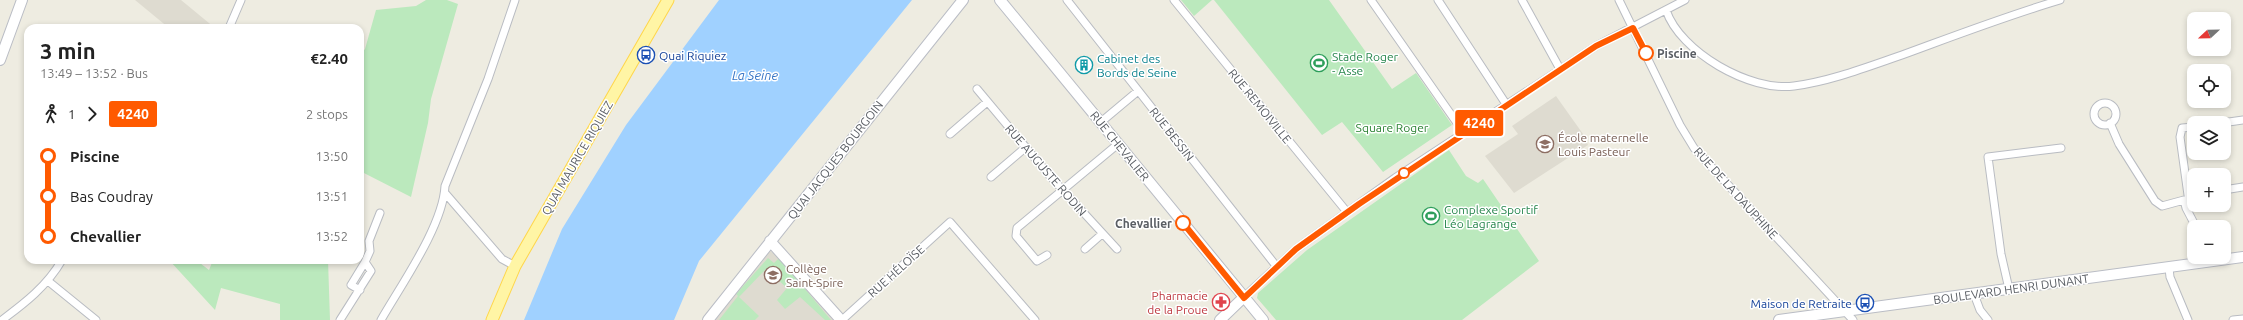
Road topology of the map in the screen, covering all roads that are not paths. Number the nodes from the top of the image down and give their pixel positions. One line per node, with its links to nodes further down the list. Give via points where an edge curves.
1 (22, 0): 18 (main road)
2 (241, 0): 16 (street)
3 (515, 0): 39 (street, via 488,79 445,186)
4 (668, 0): 54 (main road, QUAI MAURICE RIQUIEZ)
5 (963, 0): 44 (main road, QUAI JACQUES BOURGOIN)
6 (1000, 0): 25 (main road, RUE CHEVALIER)
7 (1067, 0): 21 (street, RUE BESSIN)
8 (1174, 0): 41 (street, RUE REMOIVILLE)
9 (1371, 0): 29 (street)
10 (1438, 0): 23 (street)
11 (1522, 0): 19 (street)
12 (1619, 0): 17 (street, RUE DE LA DAUPHINE)
13 (1685, 0): 15 (street)
14 (2060, 0): 15 (street, via 1863,68 1793,86 1760,83 1706,59 1682,38)
15 (1666, 10): 17 (street)
16 (230, 24)
17 (1633, 28): 19 (street, via 1596,46); 62 (street, RUE DE LA DAUPHINE, via 1680,125 1694,148)
18 (0, 60)
19 (1560, 69): 23 (street)
20 (977, 89): 22 (street, RUE AUGUSTE RODIN)
21 (1138, 91): 25 (street); 55 (street, RUE BESSIN)
22 (987, 102): 30 (street); 32 (street, RUE AUGUSTE RODIN)
23 (1506, 104): 29 (street)
24 (2243, 120): 26 (street)
25 (1101, 122): 31 (main road, RUE CHEVALIER)
26 (2231, 122)
27 (2110, 123): 40 (street, via 2119,144 2155,201 2162,206)
28 (2187, 127): 35 (street, via 2182,128 2180,137)
29 (1464, 133): 41 (street)
30 (950, 134)
31 (1118, 144): 38 (street); 61 (main road, RUE CHEVALIER)
32 (1026, 147): 34 (street); 38 (street, RUE AUGUSTE RODIN)
33 (2061, 148): 58 (street, via 1988,158 2001,254)
34 (991, 177)
35 (2187, 183)
36 (2243, 187): 37 (street)
37 (2231, 189)
38 (1062, 190): 43 (street, RUE AUGUSTE RODIN); 47 (street, via 1017,228 1016,236 1037,261)
39 (445, 193): 54 (street, via 502,259); 67 (street, via 431,230)
40 (2187, 197)
41 (1347, 212): 55 (street, via 1296,249)
42 (380, 213): 50 (street, via 369,241 370,251)
43 (1102, 234): 45 (street); 46 (street, RUE AUGUSTE RODIN)
44 (770, 241): 69 (main road, QUAI JACQUES BOURGOIN); 70 (main road)
45 (1085, 249)
46 (1117, 249)
47 (1047, 255)
48 (2243, 257): 49 (main road, BOULEVARD HENRI DUNANT)
49 (2231, 258)
50 (365, 262): 59 (street, via 371,272)
51 (59, 264): 57 (street)
52 (364, 264): 59 (street, via 351,285)
53 (2188, 264): 56 (main road, BOULEVARD HENRI DUNANT)
54 (515, 266): 68 (main road, QUAI MAURICE RIQUIEZ)
55 (1277, 267): 61 (street)
56 (2169, 268): 58 (main road, BOULEVARD HENRI DUNANT); 77 (street, via 2170,277)
57 (48, 281): 64 (street); 65 (street)
58 (2009, 289): 60 (main road, BOULEVARD HENRI DUNANT)
59 (360, 290): 66 (street)
60 (1974, 294): 62 (main road, BOULEVARD HENRI DUNANT); 76 (street, via 1978,306)
61 (1242, 295): 72 (main road); 73 (main road, RUE CHEVALIER)
62 (1844, 312): 74 (main road, BOULEVARD HENRI DUNANT); 75 (street, RUE DE LA DAUPHINE)
63 (2243, 319): 78 (street)
64 (2, 320)
65 (96, 320)
66 (340, 320)
67 (381, 320)
68 (492, 320)
69 (708, 320)
70 (841, 320): 71 (street, RUE HÉLOÏSE, via 950,222)
71 (1035, 320)
72 (1220, 320)
73 (1263, 320)
74 (1779, 320)
75 (1853, 320)
76 (1988, 320)
77 (2188, 320)
78 (2233, 320)

